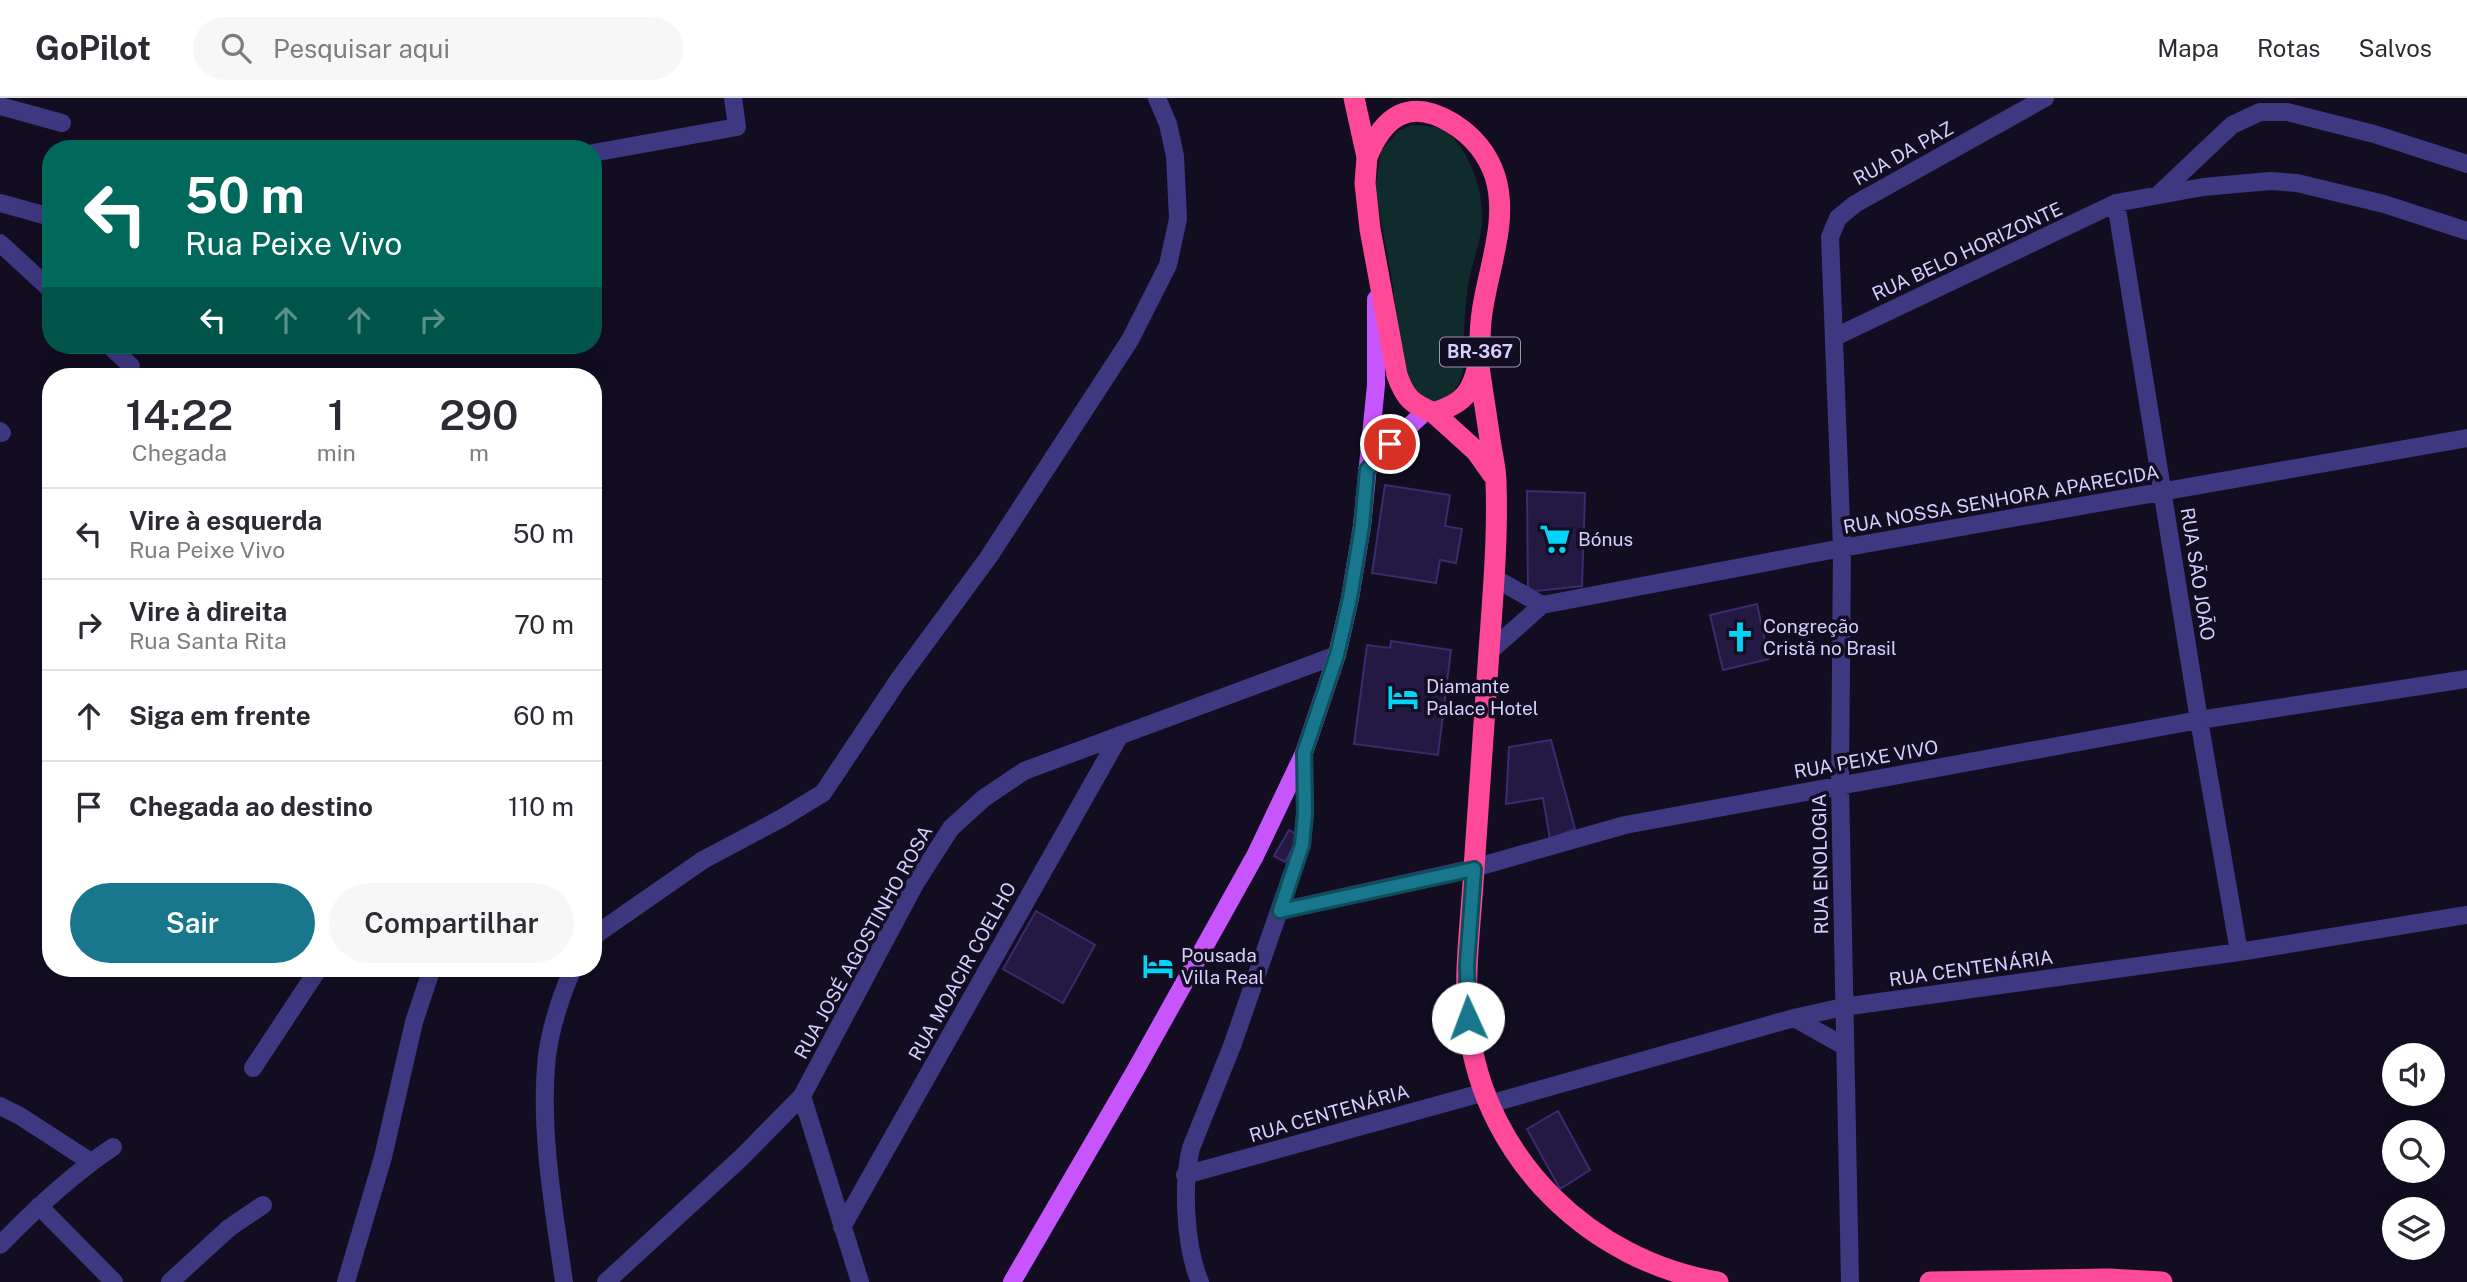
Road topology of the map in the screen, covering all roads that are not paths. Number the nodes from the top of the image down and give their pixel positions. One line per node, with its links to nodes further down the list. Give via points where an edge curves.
1 (733, 98): 9 (street, via 737,127)
2 (1157, 98): 43 (street, via 1168,124 1175,166 1178,219 1168,265 1130,340 988,558 823,793 703,860)
3 (1354, 98): 10 (highway, BR-367)
4 (1441, 98): 8 (highway, BR-367)
5 (2045, 98): 15 (street, RUA DA PAZ)
6 (0, 106): 7 (street)
7 (62, 123)
8 (1469, 134): 10 (highway, BR-367, via 1438,114 1404,112 1376,134); 24 (highway, BR-367, via 1483,150 1499,197 1481,318)
9 (602, 151)
10 (1367, 157): 19 (highway, BR-367, via 1365,183)
11 (2467, 164): 12 (street, via 2374,134 2274,111 2232,125)
12 (2158, 195): 14 (street, RUA BELO HORIZONTE); 17 (street, RUA BELO HORIZONTE, via 2244,182 2297,183)
13 (0, 203): 16 (street)
14 (2116, 203): 21 (street, RUA BELO HORIZONTE); 29 (street, RUA SÃO JOÃO)
15 (1855, 204): 21 (street, RUA ENOLOGIA, via 1838,218 1830,237)
16 (42, 215)
17 (2467, 231)
18 (0, 243): 20 (street)
19 (1373, 248): 25 (highway, BR-367, via 1397,376 1403,392); 27 (main road, via 1376,385)
20 (42, 282)
21 (1835, 337): 30 (street, RUA ENOLOGIA)
22 (118, 354): 23 (street)
23 (131, 366)
24 (1479, 368): 25 (highway, BR-367, via 1471,388 1455,405); 28 (highway, BR-367)
25 (1430, 412): 27 (main road, via 1390,444); 28 (highway, BR-367, via 1476,451)
26 (2467, 438): 29 (street, RUA NOSSA SENHORA APARECIDA)
27 (1367, 470): 34 (main road, via 1362,526)
28 (1496, 480): 31 (highway, BR-367)
29 (2164, 492): 30 (street, RUA NOSSA SENHORA APARECIDA); 36 (street, RUA SÃO JOÃO)
30 (1842, 548): 32 (street, RUA NOSSA SENHORA APARECIDA); 39 (street, RUA ENOLOGIA)
31 (1493, 576): 32 (street); 33 (highway, BR-367)
32 (1542, 605): 33 (street)
33 (1489, 652): 40 (highway, BR-367)
34 (1337, 655): 37 (street, RUA JOSÉ AGOSTINHO ROSA); 38 (main road)
35 (2467, 679): 36 (street, RUA PEIXE VIVO)
36 (2199, 719): 39 (street, RUA PEIXE VIVO); 44 (street, RUA SÃO JOÃO)
37 (1119, 735): 52 (street, RUA JOSÉ AGOSTINHO ROSA, via 1024,771 984,797 951,828 915,884); 60 (street, RUA MOACIR COELHO)
38 (1304, 753): 41 (street, via 1302,845); 68 (main road, via 1255,856)
39 (1840, 785): 40 (street, RUA PEIXE VIVO, via 1625,825); 48 (street, RUA ENOLOGIA)
40 (1474, 869): 41 (street, RUA PEIXE VIVO); 53 (highway, BR-367, via 1467,993 1471,1038)
41 (1280, 911): 57 (street)
42 (2467, 915): 44 (street, RUA CENTENÁRIA)
43 (602, 930)
44 (2239, 952): 48 (street, RUA CENTENÁRIA)
45 (313, 977): 51 (street)
46 (429, 977): 64 (street)
47 (569, 977): 65 (street, via 558,1003 547,1055 545,1110)
48 (1843, 1007): 49 (street, RUA CENTENÁRIA); 50 (street, RUA ENOLOGIA)
49 (1794, 1017): 50 (street); 53 (street, RUA CENTENÁRIA)
50 (1844, 1046): 71 (street, RUA ENOLOGIA)
51 (253, 1068)
52 (802, 1096): 60 (street); 66 (street, RUA JOSÉ AGOSTINHO ROSA)
53 (1487, 1098): 57 (street, RUA CENTENÁRIA); 70 (highway, BR-367, via 1524,1165 1582,1224 1638,1259)
54 (0, 1106): 56 (street)
55 (113, 1147): 56 (street)
56 (91, 1161): 59 (street)
57 (1185, 1175): 69 (street, via 1189,1236)
58 (263, 1205): 63 (street, via 229,1228)
59 (39, 1206): 61 (street); 62 (street)
60 (842, 1227): 67 (street)
61 (0, 1245)
62 (114, 1282)
63 (170, 1282)
64 (346, 1282)
65 (564, 1282)
66 (606, 1282)
67 (860, 1282)
68 (1012, 1282)
69 (1200, 1282)
70 (1718, 1282)
71 (1850, 1282)
72 (1930, 1282): 73 (highway)
73 (2162, 1282)

